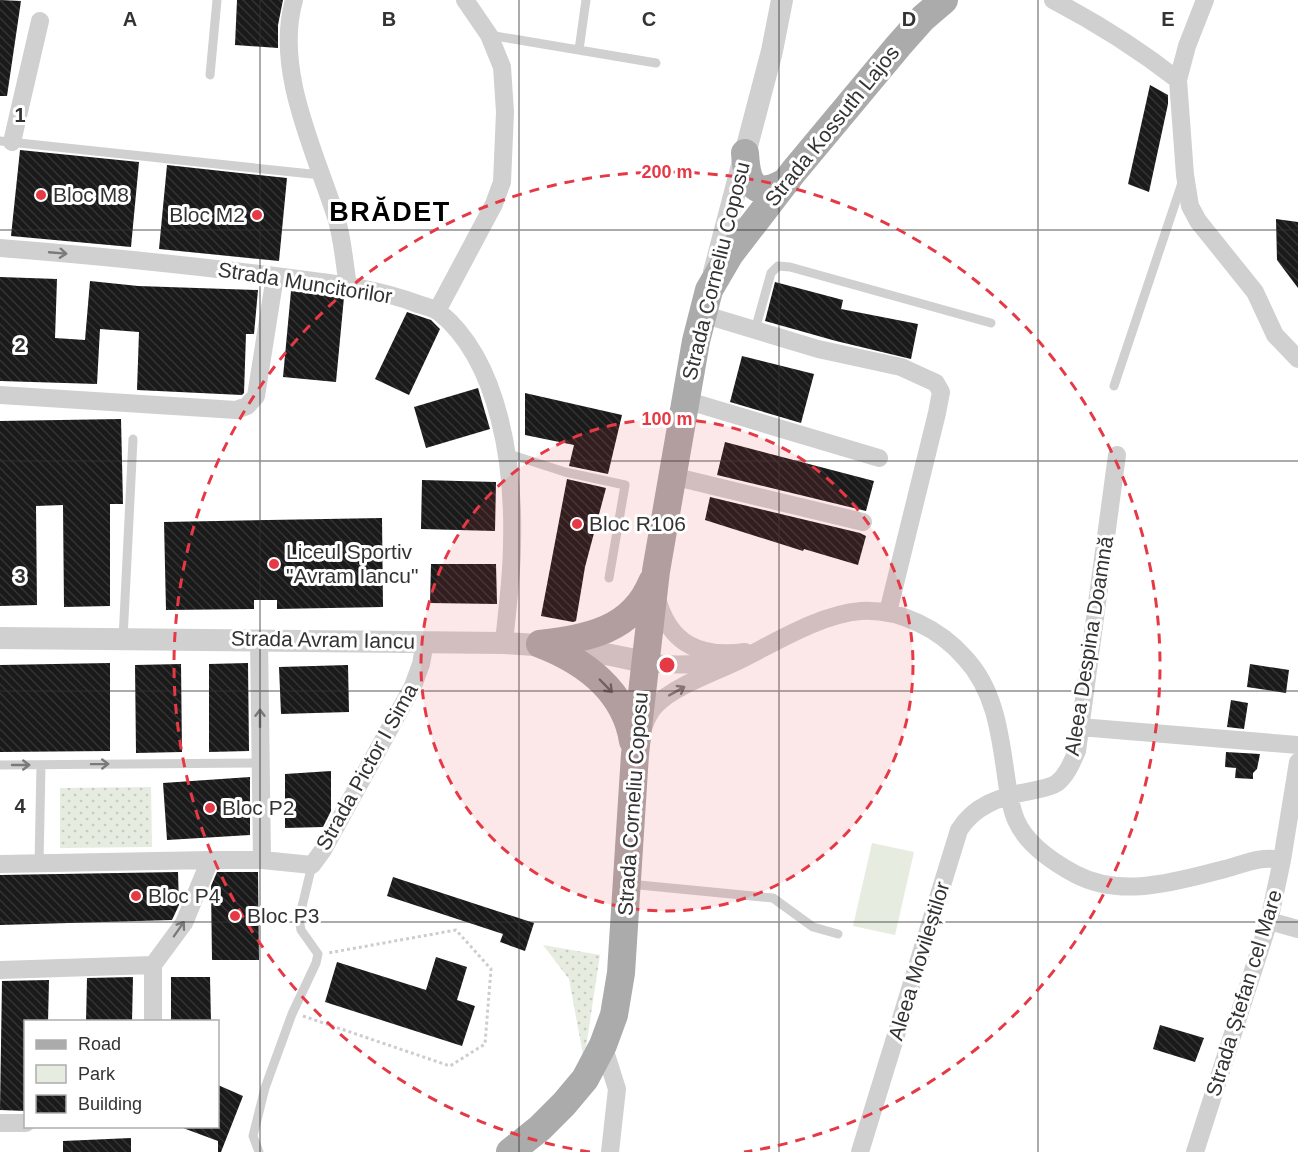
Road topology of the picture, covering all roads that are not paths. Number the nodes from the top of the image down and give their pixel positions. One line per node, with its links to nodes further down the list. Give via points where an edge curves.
1 (217, 0): 13 (lane)
2 (294, 0): 17 (street, via 287,46 293,86)
3 (465, 0): 10 (street)
4 (586, 0): 11 (lane)
5 (782, 0): 16 (street, Strada Corneliu Coposu)
6 (944, 0): 19 (main road, Strada Kossuth Lajos, via 899,45)
7 (1053, 0): 14 (street, via 1107,28)
8 (1205, 0): 14 (street)
9 (40, 21): 15 (street)
10 (489, 35): 11 (lane); 24 (street, via 501,67 505,112 502,182)
11 (579, 50): 12 (lane)
12 (656, 63)
13 (210, 75)
14 (1178, 80): 18 (street)
15 (6, 142): 17 (lane)
16 (745, 153): 19 (main road, via 746,171 753,184 772,190); 23 (street, Strada Corneliu Coposu)
17 (321, 175): 22 (street, via 337,220)
18 (1185, 175): 27 (street, via 1198,221 1255,292 1275,335); 28 (lane)
19 (787, 181): 23 (main road, Strada Kossuth Lajos, via 730,254)
20 (0, 248): 21 (street, Strada Muncitorilor, one-way to 21)
21 (275, 276): 22 (street, Strada Muncitorilor); 29 (street, via 256,396 247,406 236,410)
22 (348, 285): 24 (street, Strada Muncitorilor, via 393,294)
23 (706, 302): 26 (street); 30 (main road, Strada Corneliu Coposu)
24 (437, 311): 32 (street, Strada Muncitorilor, via 459,333 483,372 502,426)
25 (991, 323): 26 (lane, via 778,266 771,273)
26 (755, 330): 39 (street, via 901,367 936,383 940,389)
27 (1298, 359)
28 (1114, 386)
29 (0, 395)
30 (685, 400): 34 (street); 35 (main road, Strada Corneliu Coposu)
31 (133, 439): 41 (lane)
32 (506, 453): 38 (lane, via 565,472 626,485); 44 (street, Strada Muncitorilor, via 512,543)
33 (1117, 454): 48 (street, Aleea Despina Doamnă)
34 (879, 458)
35 (672, 477): 36 (street); 37 (main road, Strada Corneliu Coposu)
36 (863, 522)
37 (656, 571): 45 (main road, via 647,594 620,622 602,632); 46 (street, via 662,615 679,638 708,653); 47 (main road, Strada Corneliu Coposu)
38 (609, 578)
39 (888, 612): 46 (street, via 860,611 824,620); 55 (street, via 920,623 944,638 966,658 982,682 998,721)
40 (0, 638): 41 (street, Strada Avram Iancu)
41 (123, 639): 42 (street, Strada Avram Iancu)
42 (259, 639): 43 (street, Strada Avram Iancu); 52 (street, one-way to 42)
43 (425, 642): 44 (street, Strada Avram Iancu); 61 (street, Strada Pictor I Sima, via 412,686)
44 (504, 643): 45 (street, Strada Avram Iancu)
45 (540, 644): 47 (street, Strada Avram Iancu); 50 (main road, one-way to 50, via 585,666 614,694 631,729)
46 (758, 650): 47 (street, via 694,665); 50 (street, one-way to 46, via 657,704)
47 (644, 662): 50 (main road, Strada Corneliu Coposu)
48 (1080, 727): 49 (street); 55 (street, Aleea Despina Doamnă, via 1077,751 1057,783)
49 (1298, 745)
50 (635, 754): 62 (main road, Strada Corneliu Coposu)
51 (1298, 762): 58 (street, Strada Ștefan cel Mare)
52 (260, 763): 54 (lane, one-way to 52); 57 (street)
53 (0, 765): 54 (lane, one-way to 54)
54 (41, 765): 60 (lane)
55 (1009, 795): 58 (street, via 1016,821 1048,858 1077,875 1107,884 1162,884 1259,858); 75 (street, Aleea Movileștilor, via 980,807 959,830)
56 (210, 860): 57 (street, Strada Pictor I Sima); 60 (street, Strada Pictor I Sima); 66 (street, one-way to 56, via 184,923)
57 (262, 860): 61 (street, Strada Pictor I Sima)
58 (1282, 860): 63 (street, Strada Ștefan cel Mare)
59 (0, 864): 60 (street, Strada Pictor I Sima)
60 (39, 865)
61 (312, 865): 72 (lane, via 299,919 301,930 318,954 265,1088 253,1136)
62 (627, 884): 65 (lane, via 773,898 813,927); 69 (main road, Strada Corneliu Coposu, via 621,973 614,1015)
63 (1269, 921): 64 (street); 76 (street, Strada Ștefan cel Mare)
64 (1298, 929)
65 (838, 934)
66 (153, 965): 67 (street); 68 (street)
67 (0, 970)
68 (153, 1020)
69 (603, 1045): 73 (main road, Strada Corneliu Coposu, via 585,1079 564,1104); 74 (street, via 616,1089)
70 (0, 1123): 71 (street)
71 (24, 1123)
72 (259, 1152)
73 (510, 1152)
74 (610, 1152)
75 (860, 1152)
76 (1195, 1152)

